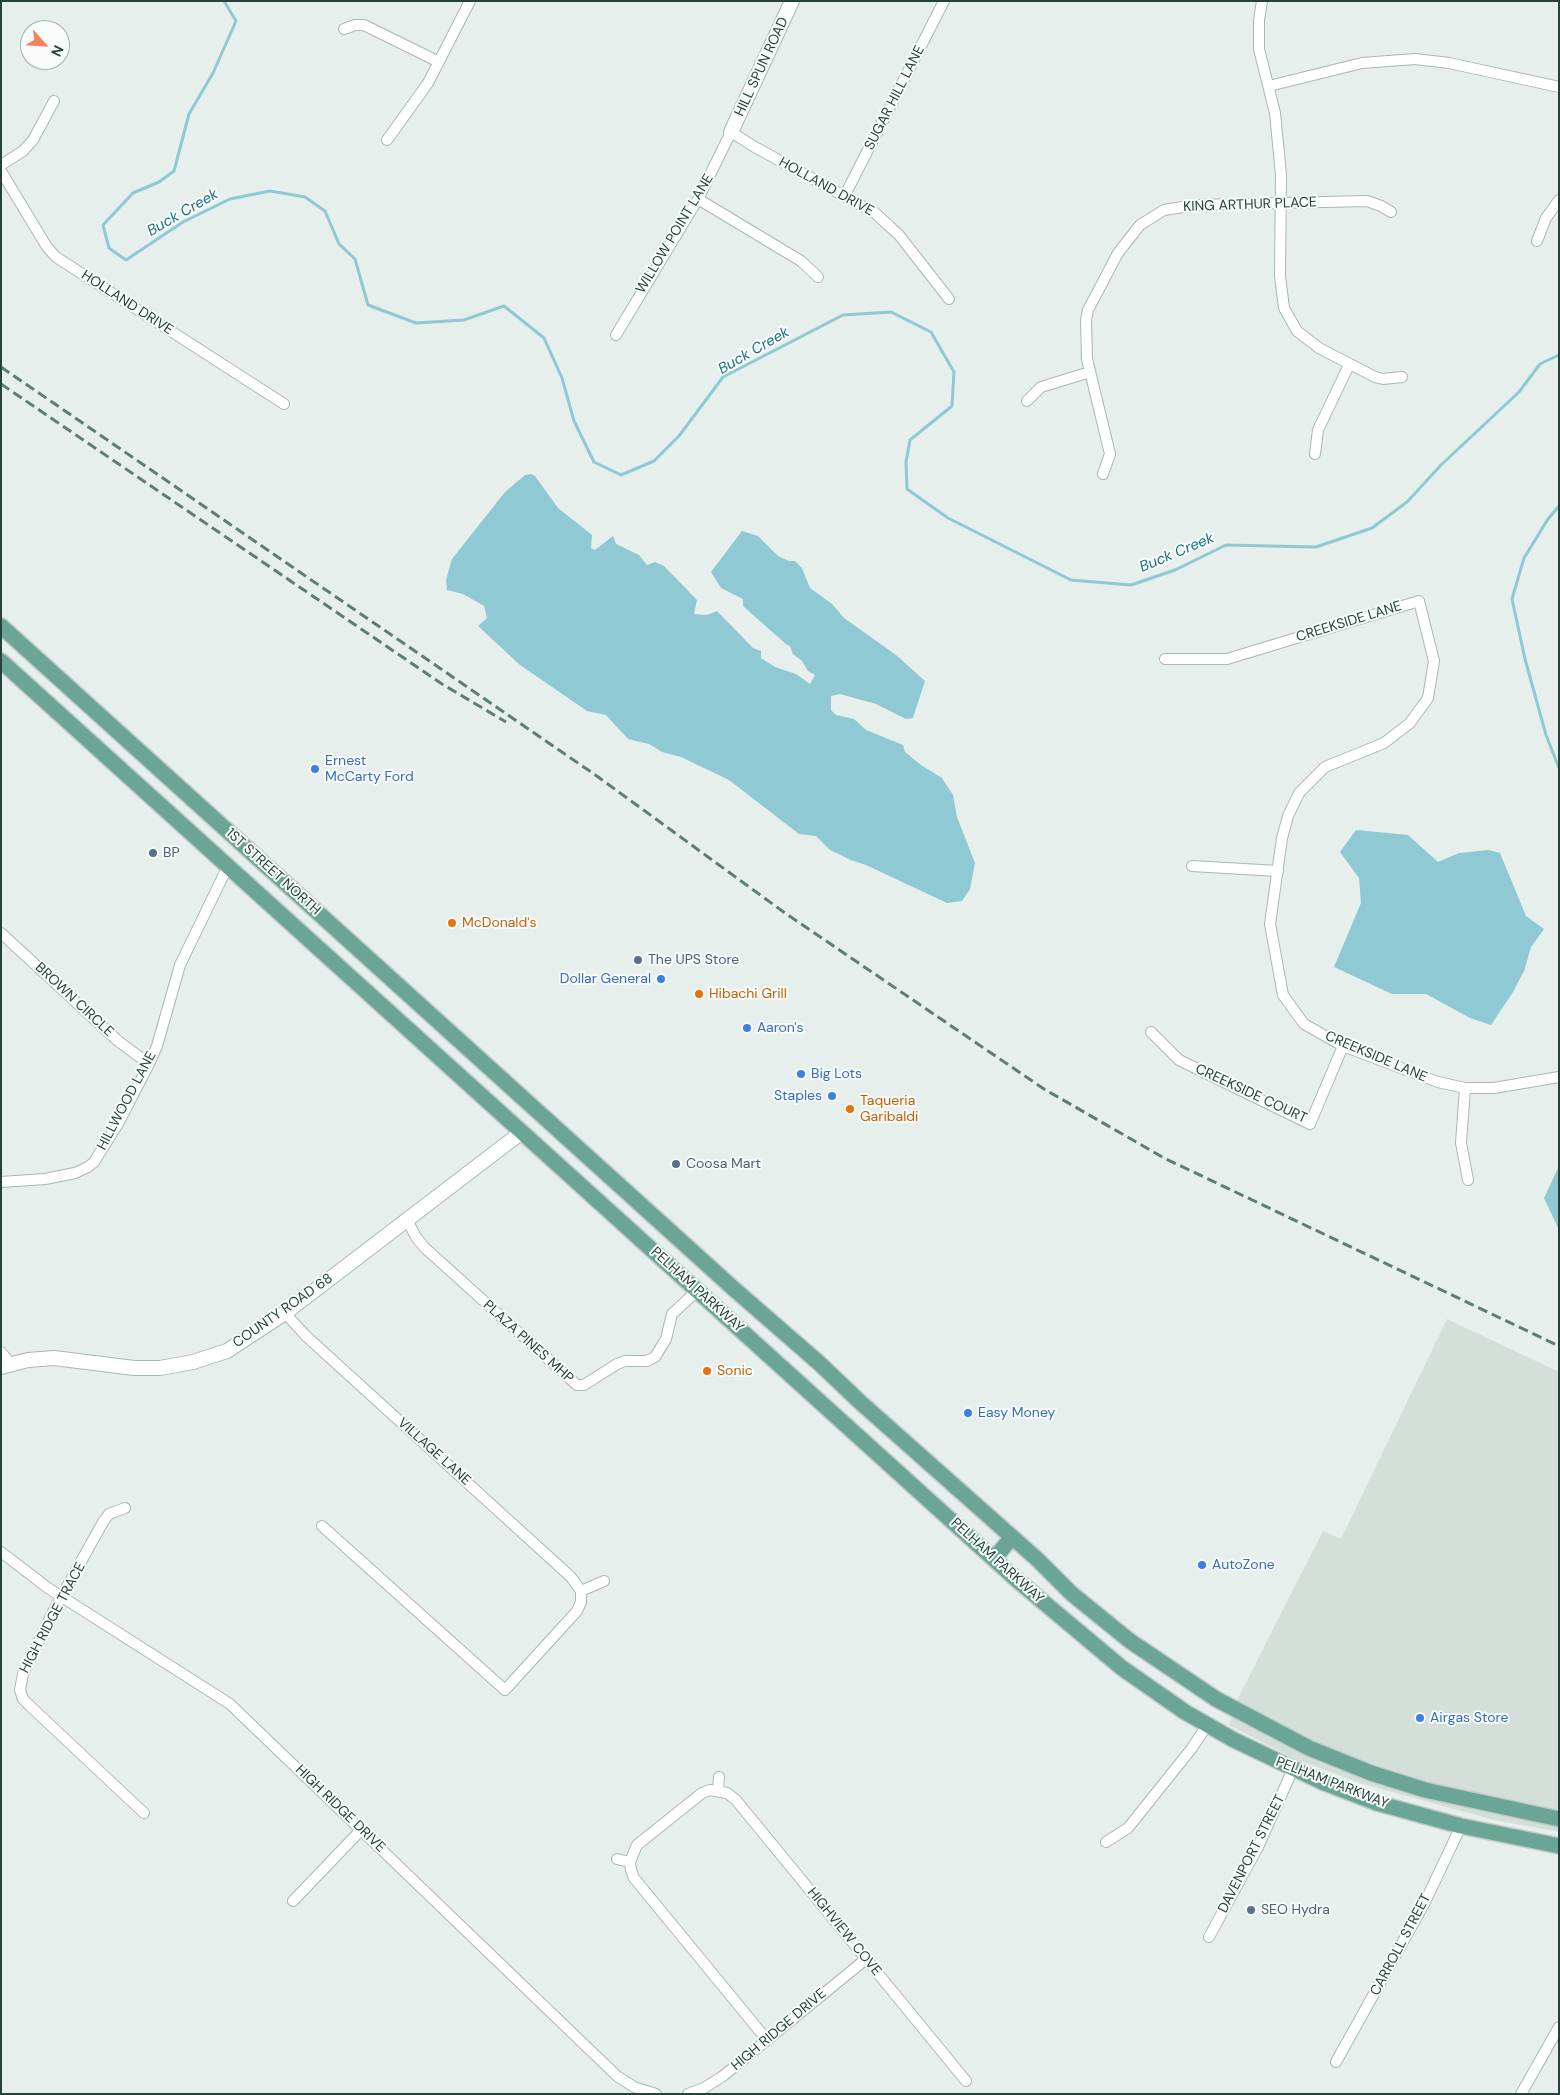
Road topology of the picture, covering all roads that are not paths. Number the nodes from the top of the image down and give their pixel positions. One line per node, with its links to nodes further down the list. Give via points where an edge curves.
1 (470, 1): 6 (street)
2 (792, 1): 10 (street, HILL SPUN ROAD)
3 (944, 1): 14 (street, SUGAR HILL LANE)
4 (1262, 1): 7 (street, via 1259,49)
5 (344, 29): 6 (street, via 364,25)
6 (439, 62): 11 (street)
7 (1269, 86): 8 (street, via 1362,63 1416,59); 17 (street, via 1278,137)
8 (1559, 87)
9 (54, 101): 12 (street, via 33,140 23,151)
10 (731, 132): 14 (street, HOLLAND DRIVE); 15 (street, WILLOW POINT LANE)
11 (387, 140)
12 (1, 165)
13 (1, 171): 27 (street, HOLLAND DRIVE, via 56,257)
14 (845, 195): 21 (street, HOLLAND DRIVE, via 883,219)
15 (698, 200): 20 (street, via 802,261); 22 (street, WILLOW POINT LANE)
16 (1559, 200): 19 (street, via 1546,218)
17 (1282, 202): 18 (street, KING ARTHUR PLACE, via 1367,201); 23 (street, via 1281,294 1287,314 1297,331 1309,342); 24 (street, KING ARTHUR PLACE, via 1183,206 1154,214 1140,224 1122,247 1088,310 1084,335)
18 (1391, 212)
19 (1537, 241)
20 (818, 278)
21 (949, 299)
22 (616, 335)
23 (1349, 365): 25 (street, via 1383,379); 28 (street, via 1319,428)
24 (1090, 372): 26 (street, via 1041,387); 29 (street, KING ARTHUR PLACE, via 1110,454)
25 (1402, 377)
26 (1027, 401)
27 (284, 404)
28 (1315, 454)
29 (1103, 474)
30 (1, 626): 33 (main road, 1ST STREET NORTH)
31 (1165, 659): 40 (street, CREEKSIDE LANE, via 1227,659 1419,601 1434,661 1428,698 1410,723 1384,743 1325,767 1299,793 1286,823)
32 (1, 661): 34 (main road, 1ST STREET NORTH)
33 (60, 679): 34 (main road); 35 (main road, 1ST STREET NORTH)
34 (43, 699): 36 (main road, 1ST STREET NORTH)
35 (171, 780): 36 (main road); 37 (main road, 1ST STREET NORTH)
36 (153, 798): 38 (main road, 1ST STREET NORTH)
37 (242, 844): 38 (main road); 42 (main road, 1ST STREET NORTH)
38 (228, 866): 43 (main road, 1ST STREET NORTH); 48 (street, HILLWOOD LANE, via 180,965)
39 (1192, 866): 40 (street)
40 (1278, 871): 47 (street, CREEKSIDE LANE, via 1270,924 1283,995 1304,1024)
41 (1, 933): 48 (street, BROWN CIRCLE, via 118,1041)
42 (349, 940): 43 (main road); 44 (main road, 1ST STREET NORTH)
43 (332, 960): 46 (main road, 1ST STREET NORTH)
44 (444, 1026): 46 (main road); 51 (main road, 1ST STREET NORTH)
45 (1151, 1032): 47 (street, CREEKSIDE COURT, via 1179,1060 1310,1124)
46 (426, 1045): 52 (main road, 1ST STREET NORTH)
47 (1343, 1046): 50 (street, CREEKSIDE LANE, via 1438,1082)
48 (149, 1064): 54 (street, HILLWOOD LANE, via 119,1122 88,1167 45,1179)
49 (1559, 1077): 50 (street, CREEKSIDE LANE, via 1494,1088)
50 (1465, 1088): 53 (street, via 1460,1143)
51 (546, 1118): 52 (main road); 57 (main road, PELHAM PARKWAY)
52 (522, 1132): 55 (street, COUNTY ROAD 68); 56 (main road, PELHAM PARKWAY)
53 (1468, 1180)
54 (1, 1182)
55 (408, 1220): 56 (street, PLAZA PINES MHP, via 425,1248 581,1386 617,1364 655,1357 666,1339 672,1314); 58 (street, COUNTY ROAD 68)
56 (698, 1290): 59 (main road, PELHAM PARKWAY)
57 (744, 1298): 59 (main road); 62 (main road, PELHAM PARKWAY)
58 (285, 1313): 61 (street, COUNTY ROAD 68, via 227,1351 175,1366 134,1368 54,1358); 70 (street, VILLAGE LANE, via 306,1336 571,1577)
59 (730, 1318): 63 (main road, PELHAM PARKWAY)
60 (1, 1352): 61 (street)
61 (6, 1366)
62 (865, 1407): 63 (main road); 66 (main road, PELHAM PARKWAY)
63 (847, 1426): 68 (main road, PELHAM PARKWAY)
64 (125, 1508): 71 (street, HIGH RIDGE TRACE, via 110,1514 103,1522)
65 (322, 1526): 70 (street, via 505,1690 577,1611)
66 (1012, 1537): 68 (main road); 72 (main road, PELHAM PARKWAY)
67 (1, 1552): 71 (street, HIGH RIDGE DRIVE)
68 (994, 1559): 73 (main road, PELHAM PARKWAY)
69 (604, 1581): 70 (street)
70 (581, 1591)
71 (62, 1597): 82 (street, HIGH RIDGE TRACE, via 20,1682 23,1698); 85 (street, HIGH RIDGE DRIVE, via 230,1704)
72 (1105, 1621): 73 (main road); 74 (main road, PELHAM PARKWAY, via 1165,1666)
73 (1088, 1641): 75 (main road, PELHAM PARKWAY, via 1155,1692)
74 (1222, 1702): 75 (main road); 76 (main road, PELHAM PARKWAY, via 1284,1737)
75 (1207, 1725): 77 (main road, PELHAM PARKWAY); 86 (street, via 1128,1828)
76 (1337, 1760): 79 (main road); 81 (main road, PELHAM PARKWAY, via 1425,1790)
77 (1293, 1769): 79 (main road, PELHAM PARKWAY); 91 (street, DAVENPORT STREET, via 1258,1848)
78 (719, 1777): 80 (street)
79 (1322, 1782): 84 (main road, PELHAM PARKWAY, via 1377,1803)
80 (718, 1789): 89 (street, via 702,1793 637,1845); 92 (street, HIGHVIEW COVE, via 728,1792 736,1800)
81 (1476, 1803): 83 (main road, PELHAM PARKWAY); 84 (main road)
82 (144, 1813)
83 (1559, 1819)
84 (1461, 1826): 87 (main road, PELHAM PARKWAY); 95 (street, CARROLL STREET, via 1425,1902)
85 (361, 1830): 90 (street); 97 (street, HIGH RIDGE DRIVE, via 617,2076 634,2087)
86 (1106, 1842)
87 (1559, 1846)
88 (617, 1859): 89 (street)
89 (630, 1862): 94 (street, via 634,1878)
90 (293, 1901)
91 (1209, 1938)
92 (866, 1959): 94 (street, HIGH RIDGE DRIVE); 96 (street, HIGHVIEW COVE)
93 (1559, 2027): 99 (street)
94 (767, 2040): 98 (street, HIGH RIDGE DRIVE, via 714,2083)
95 (1336, 2062)
96 (966, 2081)
97 (656, 2094)
98 (688, 2094)
99 (1521, 2094)

